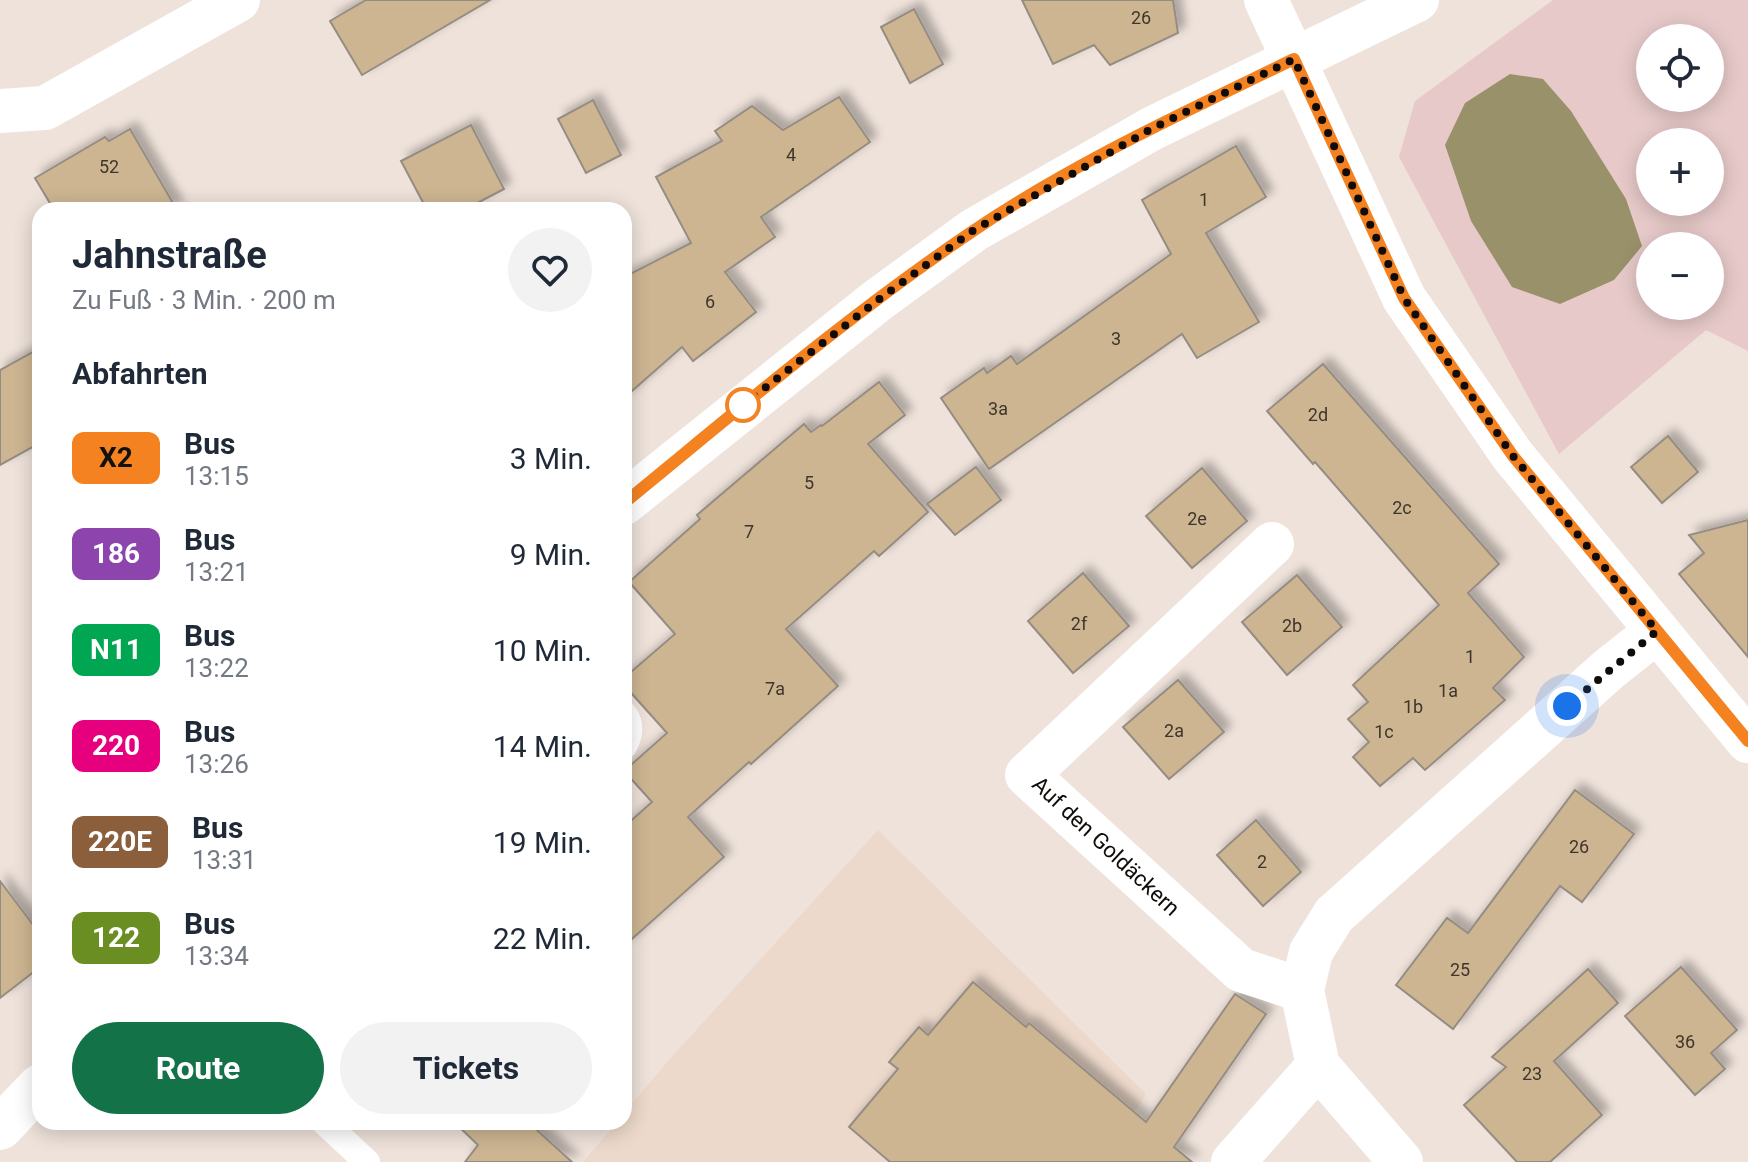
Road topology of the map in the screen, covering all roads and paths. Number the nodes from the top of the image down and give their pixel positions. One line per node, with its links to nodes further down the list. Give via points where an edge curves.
1 (238, 0): 5 (main road, via 45,108)
2 (1266, 0): 4 (main road)
3 (1417, 0): 4 (main road)
4 (1294, 59): 6 (main road, via 1153,128 974,230 865,309); 8 (main road, via 1404,298 1513,456)
5 (0, 111)
6 (632, 497)
7 (1272, 544): 10 (main road, Auf den Goldäckern, via 1027,775 1241,970)
8 (1657, 631): 9 (main road); 10 (main road, via 1334,915 1311,952)
9 (1748, 741)
10 (1302, 990): 11 (main road)
11 (1318, 1066): 16 (main road); 17 (main road)
12 (32, 1094): 13 (main road)
13 (0, 1128)
14 (333, 1130): 15 (lane)
15 (367, 1162)
16 (1233, 1162)
17 (1401, 1162)

